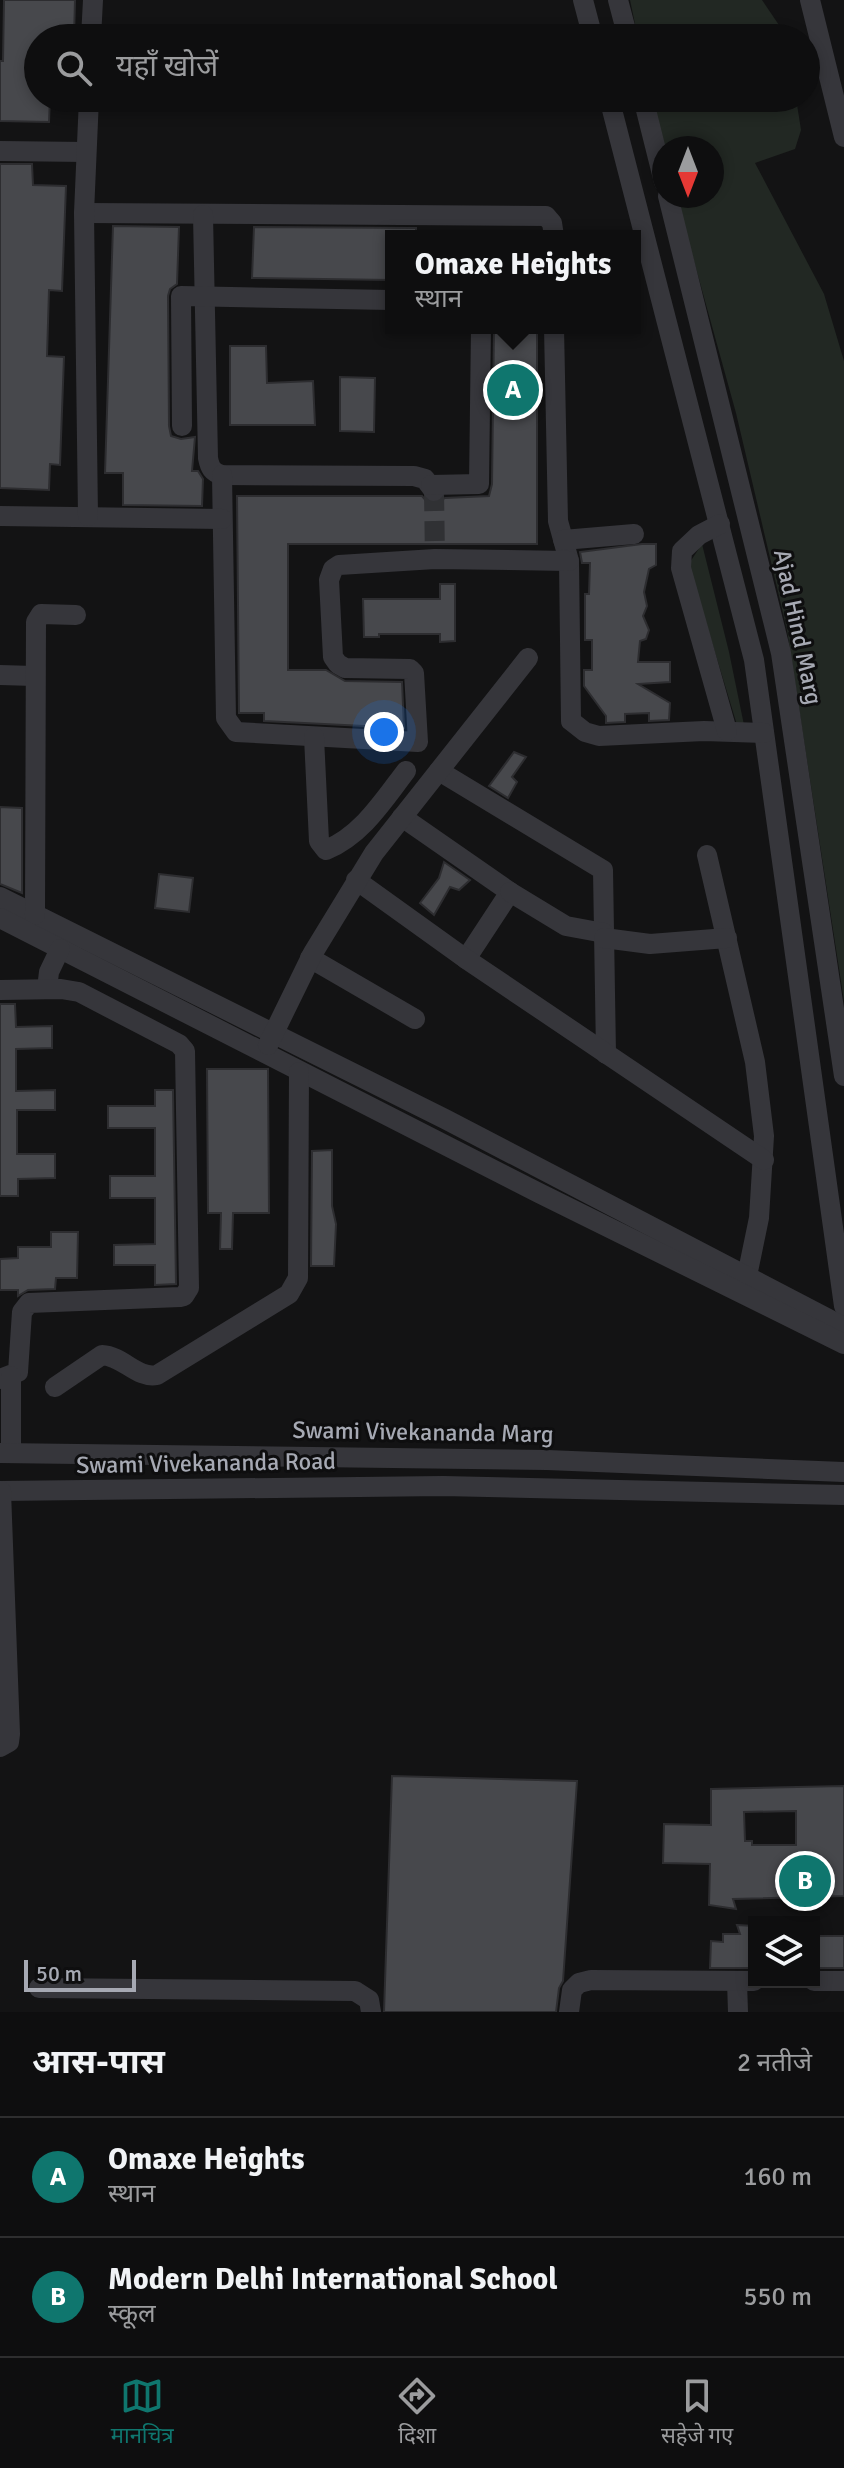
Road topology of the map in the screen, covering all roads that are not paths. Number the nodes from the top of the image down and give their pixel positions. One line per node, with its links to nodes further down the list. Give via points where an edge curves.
1 (93, 0): 5 (street)
2 (583, 0): 6 (street)
3 (618, 0): 7 (street)
4 (810, 0): 8 (street)
5 (92, 24)
6 (589, 24)
7 (624, 24)
8 (816, 24)
9 (820, 40): 14 (street)
10 (88, 112): 16 (street)
11 (613, 112): 28 (street)
12 (646, 112): 13 (street)
13 (652, 136)
14 (844, 137)
15 (0, 151): 16 (street)
16 (86, 152): 18 (street)
17 (671, 208): 27 (street, Ajad Hind Marg)
18 (84, 213): 19 (street); 31 (street)
19 (203, 215): 20 (street); 22 (street)
20 (434, 226): 21 (street, via 546,216)
21 (553, 230)
22 (205, 296): 23 (street); 26 (street, via 181,296); 29 (street, via 208,458 210,467)
23 (385, 300)
24 (481, 334): 29 (street, via 479,484 432,488 414,476)
25 (554, 334): 35 (street, via 558,521)
26 (182, 426)
27 (736, 466): 28 (street); 65 (street, Ajad Hind Marg, via 781,653)
28 (707, 473): 33 (street)
29 (222, 475): 32 (street)
30 (0, 516): 31 (street)
31 (88, 516): 32 (street)
32 (222, 519): 43 (street, via 226,718 236,732)
33 (720, 524): 41 (street, via 682,551 681,568); 42 (street, via 754,660)
34 (634, 534): 35 (street)
35 (563, 540): 36 (street)
36 (569, 561): 41 (street, via 571,721 599,736); 43 (street, via 435,559 333,569 333,657 345,668 414,673 418,742)
37 (76, 615): 40 (street, via 46,613 37,618)
38 (528, 658): 45 (street)
39 (0, 675): 40 (street)
40 (34, 676): 51 (street)
41 (727, 731): 42 (street)
42 (764, 733): 68 (street)
43 (314, 737): 44 (street, via 319,841 326,850 368,820)
44 (406, 771)
45 (439, 771): 46 (street); 53 (street, via 603,870)
46 (402, 817): 48 (street); 49 (street)
47 (707, 855): 54 (street)
48 (356, 880): 56 (street); 57 (street)
49 (510, 892): 53 (street, via 566,926); 57 (street)
50 (0, 897): 51 (street)
51 (35, 915): 61 (street)
52 (0, 918): 55 (street)
53 (604, 936): 54 (street, via 650,944); 63 (street)
54 (727, 938): 66 (street, via 755,1062)
55 (60, 949): 58 (street); 62 (street)
56 (310, 958): 60 (street); 61 (street)
57 (466, 959): 63 (street)
58 (47, 989): 59 (street); 71 (street, via 79,992 185,1051 189,1288 180,1297 29,1303 22,1312 18,1372)
59 (0, 990)
60 (415, 1019)
61 (273, 1035): 62 (street); 67 (street)
62 (264, 1054): 64 (street)
63 (606, 1054): 66 (street)
64 (299, 1072): 70 (street); 72 (street, via 295,1287 157,1375 102,1355)
65 (844, 1076)
66 (764, 1160): 67 (street)
67 (747, 1276): 69 (street)
68 (844, 1306)
69 (844, 1327)
70 (844, 1344)
71 (5, 1377): 73 (street)
72 (55, 1387)
73 (6, 1453): 74 (street, Swami Vivekananda Marg, via 547,1460)
74 (844, 1472)
75 (1, 1491): 76 (street, Swami Vivekananda Road, via 443,1486); 77 (street, via 10,1734 9,1742)
76 (844, 1495)
77 (0, 1747)
78 (746, 1981): 83 (street, via 591,1980 572,1990); 84 (street)
79 (820, 1981): 80 (street)
80 (844, 1981)
81 (39, 1988): 82 (street, via 355,1991 369,2000)
82 (371, 2012)
83 (569, 2012)
84 (738, 2012)

